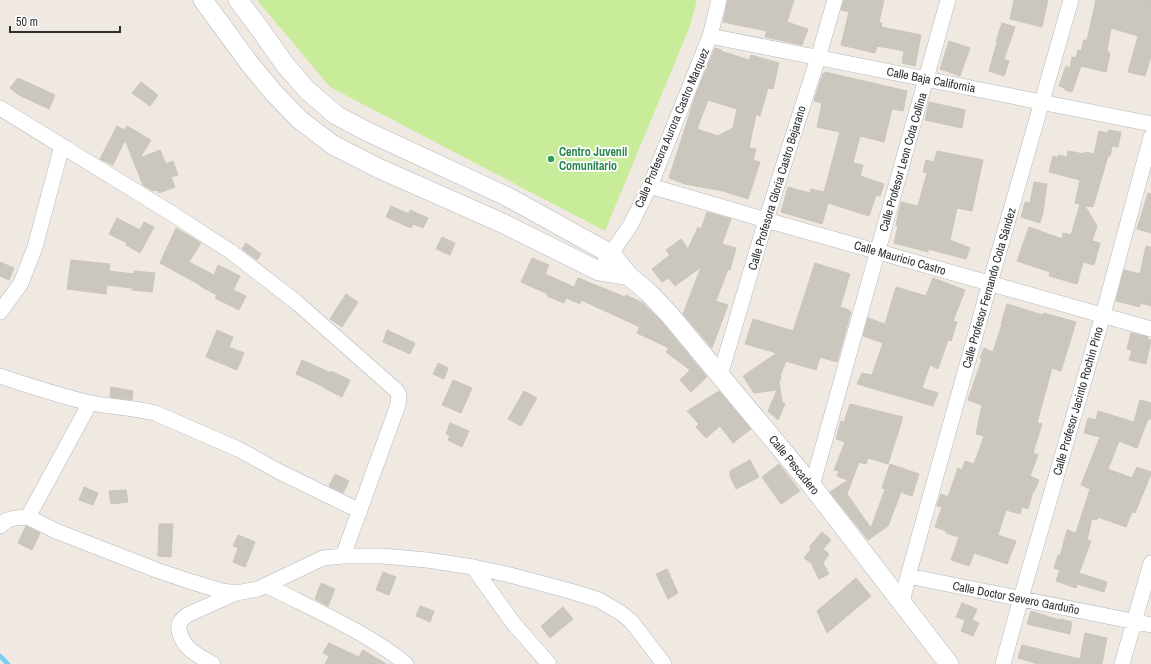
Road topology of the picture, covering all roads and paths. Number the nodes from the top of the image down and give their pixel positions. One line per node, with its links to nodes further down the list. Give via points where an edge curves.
1 (238, 0): 18 (street, via 286,66 308,91 336,115 508,197)
2 (720, 0): 7 (street, Calle Profesora Aurora Castro Marquez)
3 (835, 0): 8 (street, Calle Profesora Gloria Castro Bejarano)
4 (948, 0): 9 (street, Calle Profesor Leon Cota Collina)
5 (1071, 0): 10 (street, Calle Profesor Fernando Cota Sández)
6 (208, 1): 19 (street, via 249,63 273,92 300,120 333,145)
7 (710, 36): 8 (street, Calle Baja California); 15 (street, Calle Profesora Aurora Castro Marquez)
8 (818, 58): 9 (street, Calle Baja California); 16 (street, Calle Profesora Gloria Castro Bejarano)
9 (926, 79): 10 (street, Calle Baja California); 17 (street, Calle Profesor Leon Cota Collina)
10 (1042, 102): 12 (street, Calle Baja California); 21 (street, Calle Profesor Fernando Cota Sández)
11 (0, 108): 14 (street)
12 (1151, 124)
13 (1151, 137): 23 (street, Calle Profesor Jacinto Rochin Pino)
14 (62, 146): 22 (street, via 35,247 21,283); 29 (street, via 230,251 295,301 397,391 400,395 398,405)
15 (650, 186): 16 (street, Calle Mauricio Castro); 18 (street, Calle Profesora Aurora Castro Marquez, via 630,226)
16 (766, 220): 17 (street, Calle Mauricio Castro); 26 (street, Calle Profesora Gloria Castro Bejarano)
17 (878, 252): 21 (street, Calle Mauricio Castro); 28 (street, Calle Profesor Leon Cota Collina)
18 (611, 254): 19 (street, Calle Profesora Aurora Castro Marquez); 20 (street, Calle Pescadero)
19 (599, 271): 20 (street)
20 (629, 276): 26 (street, Calle Pescadero, via 669,314)
21 (990, 283): 23 (street, Calle Mauricio Castro); 35 (street, Calle Profesor Fernando Cota Sández)
22 (0, 312)
23 (1103, 315): 24 (street, Calle Mauricio Castro); 38 (street, Calle Profesor Jacinto Rochin Pino)
24 (1151, 329)
25 (0, 376): 27 (street)
26 (720, 376): 28 (street, Calle Pescadero)
27 (90, 403): 29 (street, via 155,413 238,449); 30 (street)
28 (812, 486): 39 (street, Calle Pescadero)
29 (360, 511): 32 (street)
30 (28, 517): 31 (street, via 7,520); 37 (street, via 56,531 159,571 199,585)
31 (0, 526)
32 (343, 556): 34 (street, via 390,556); 36 (street, via 323,558)
33 (1151, 563): 40 (street)
34 (473, 567): 44 (street, via 514,624); 45 (street, via 570,591 611,606 631,621)
35 (908, 576): 38 (street, Calle Doctor Severo Garduño); 39 (street)
36 (266, 585): 37 (street, via 254,590); 43 (street, via 352,629)
37 (236, 592): 42 (street, via 187,615 179,625 186,646)
38 (1021, 598): 40 (street, Calle Doctor Severo Garduño); 47 (street, Calle Profesor Jacinto Rochin Pino)
39 (902, 603): 46 (street, Calle Pescadero)
40 (1134, 622): 41 (street, Calle Doctor Severo Garduño); 48 (street)
41 (1151, 625)
42 (213, 664)
43 (406, 664)
44 (549, 664)
45 (664, 664)
46 (949, 664)
47 (1004, 664)
48 (1122, 664)

